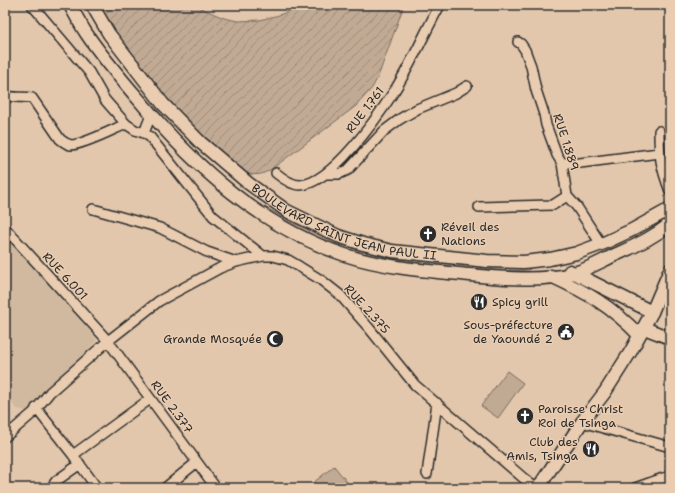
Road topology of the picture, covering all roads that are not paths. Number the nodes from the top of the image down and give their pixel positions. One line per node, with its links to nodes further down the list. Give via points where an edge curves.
1 (32, 5): 9 (street, via 89,72 105,100)
2 (70, 5): 8 (main road, BOULEVARD SAINT JEAN PAUL II, via 87,34)
3 (92, 5): 26 (main road, BOULEVARD SAINT JEAN PAUL II, via 109,34 179,122 248,184 287,211 338,236 392,251 487,261)
4 (440, 5): 15 (street, RUE 1.761, via 394,92 340,161)
5 (518, 42): 13 (street, RUE 1.889, via 525,50 531,66 546,125)
6 (467, 86): 15 (street, via 400,119 384,131 348,170 339,174)
7 (5, 95): 9 (street, via 32,98 60,139 72,145)
8 (151, 115): 11 (street); 30 (main road, BOULEVARD SAINT JEAN PAUL II, via 203,169 238,198 278,225 309,241 345,255 408,269 484,276)
9 (126, 124): 11 (street)
10 (659, 131): 12 (street)
11 (144, 133): 24 (street, via 150,137 212,216)
12 (659, 153): 13 (street); 16 (street)
13 (562, 163): 17 (street, RUE 1.889)
14 (276, 173): 15 (street, RUE 1.761, via 283,179 300,185)
15 (325, 174)
16 (670, 191)
17 (567, 196): 18 (street, via 553,206); 23 (street)
18 (479, 207)
19 (94, 209): 27 (street, via 160,228 207,252)
20 (670, 209): 23 (main road, BOULEVARD SAINT JEAN PAUL II)
21 (670, 224): 29 (main road, BOULEVARD SAINT JEAN PAUL II, via 654,236)
22 (5, 228): 34 (street, RUE 6.001)
23 (601, 244): 25 (main road, BOULEVARD SAINT JEAN PAUL II, via 578,253)
24 (263, 256): 27 (street, RUE 2.375); 36 (street, RUE 2.375, via 288,260 321,280 340,296 415,385)
25 (550, 259): 26 (main road, BOULEVARD SAINT JEAN PAUL II); 29 (main road)
26 (532, 260): 30 (main road)
27 (236, 262): 34 (street, RUE 2.375, via 159,301)
28 (670, 270): 31 (main road)
29 (574, 273): 30 (main road, BOULEVARD SAINT JEAN PAUL II); 31 (main road)
30 (551, 276): 32 (main road, via 601,302)
31 (652, 312): 32 (main road)
32 (641, 331): 33 (main road); 38 (main road, via 605,392)
33 (670, 338)
34 (108, 340): 35 (street, RUE 2.377); 37 (street, RUE 2.375, via 50,392)
35 (150, 400): 41 (street); 42 (street, RUE 2.377)
36 (437, 404): 44 (street); 50 (street, RUE 2.375)
37 (36, 408): 39 (street, RUE 2.375); 41 (street)
38 (582, 422): 40 (street); 51 (main road)
39 (5, 437)
40 (670, 448)
41 (73, 455): 43 (street)
42 (197, 462): 48 (street); 49 (street, RUE 2.377)
43 (80, 464): 46 (street, via 56,481); 47 (street)
44 (427, 474)
45 (670, 475): 52 (street); 53 (street)
46 (51, 488)
47 (97, 488)
48 (165, 488)
49 (216, 488)
50 (535, 488)
51 (538, 488)
52 (635, 488)
53 (668, 488)

